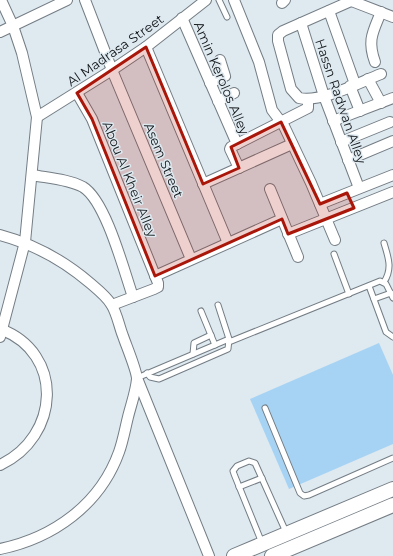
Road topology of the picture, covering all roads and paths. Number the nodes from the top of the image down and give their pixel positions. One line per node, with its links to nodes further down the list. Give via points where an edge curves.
1 (1, 0): 14 (street)
2 (67, 0): 14 (street)
3 (86, 0): 19 (street, Asem Street)
4 (206, 0): 12 (street, Al Madrasa Street)
5 (219, 0): 10 (lane)
6 (234, 0): 34 (street, via 259,62 272,110)
7 (350, 0): 8 (street); 9 (street)
8 (329, 10): 13 (street); 23 (street)
9 (381, 12): 11 (street); 18 (street, via 370,41)
10 (227, 17)
11 (393, 17)
12 (182, 18): 16 (street, Al Madrasa Street); 22 (street, Amin Kerolos Alley)
13 (301, 23): 26 (street, Hassn Radwan Alley); 28 (street, via 280,32 278,41 291,89)
14 (13, 26): 15 (street); 32 (street)
15 (0, 32)
16 (146, 47): 19 (street, Al Madrasa Street); 44 (street)
17 (220, 60): 22 (street, via 225,76)
18 (375, 62)
19 (112, 70): 25 (street, Al Madrasa Street); 61 (street, Asem Street)
20 (381, 74): 21 (street)
21 (368, 79): 23 (street); 30 (street)
22 (210, 83): 29 (street, Amin Kerolos Alley)
23 (353, 85): 26 (street); 31 (street)
24 (234, 93): 29 (street)
25 (77, 94): 32 (street, Al Madrasa Street); 62 (street, Abou Al Kheir Alley, via 92,119)
26 (324, 96): 28 (street); 33 (street, Hassn Radwan Alley)
27 (393, 98): 30 (street)
28 (304, 99): 34 (street, via 308,108)
29 (218, 101): 38 (street, Amin Kerolos Alley)
30 (381, 103): 31 (street)
31 (360, 111): 33 (street)
32 (37, 117): 43 (street)
33 (333, 121): 37 (street, Hassn Radwan Alley)
34 (281, 122): 38 (street); 39 (street)
35 (390, 122): 37 (street)
36 (393, 141): 40 (street)
37 (341, 142): 40 (street, Hassn Radwan Alley)
38 (237, 144): 41 (street, Amin Kerolos Alley, via 230,149)
39 (292, 144): 41 (street); 49 (street)
40 (348, 160): 45 (street, Hassn Radwan Alley)
41 (239, 168): 44 (street)
42 (393, 174): 45 (street)
43 (32, 175): 56 (street); 67 (street, via 76,184 93,196 110,232)
44 (203, 184): 57 (street)
45 (359, 188): 48 (street)
46 (270, 189): 51 (street)
47 (393, 192): 50 (street)
48 (347, 193): 49 (street); 50 (street)
49 (320, 204): 52 (street)
50 (354, 208): 52 (street)
51 (282, 219): 53 (street); 57 (street)
52 (326, 219): 53 (street); 55 (street)
53 (288, 234): 60 (street)
54 (0, 235): 56 (street)
55 (335, 240)
56 (24, 242): 69 (street, via 80,274); 72 (street)
57 (228, 243): 61 (street)
58 (384, 243): 63 (lane, via 390,262 389,273)
59 (334, 254): 65 (lane)
60 (298, 258)
61 (191, 259): 62 (street)
62 (155, 276): 67 (street, via 158,287)
63 (384, 282): 64 (lane); 66 (lane)
64 (369, 286): 65 (lane); 68 (lane)
65 (349, 294): 75 (lane)
66 (392, 296): 68 (lane)
67 (133, 297): 69 (street)
68 (374, 299): 74 (lane, via 386,332)
69 (112, 305): 79 (street)
70 (218, 305): 75 (lane)
71 (201, 311): 73 (lane)
72 (1, 332): 82 (street, via 16,337 37,360 44,374 47,406 43,421 27,448 15,458)
73 (211, 335): 76 (lane); 77 (lane, via 194,344)
74 (393, 337)
75 (229, 340): 76 (lane); 78 (lane, via 228,349 159,379 150,377)
76 (215, 345): 77 (lane)
77 (193, 354): 78 (lane)
78 (147, 373): 79 (lane)
79 (137, 378): 89 (street, via 120,452 97,492 81,510 62,525 20,545); 90 (street)
80 (265, 408): 81 (lane, via 300,493 304,496)
81 (393, 458)
82 (0, 465)
83 (262, 478): 84 (lane); 84 (lane, via 253,461 246,462 233,471); 87 (lane)
84 (239, 487): 88 (lane)
85 (393, 489): 87 (main road)
86 (393, 505): 92 (main road)
87 (287, 533): 88 (main road)
88 (262, 544): 91 (main road)
89 (0, 549)
90 (209, 556)
91 (234, 556)
92 (272, 556)

